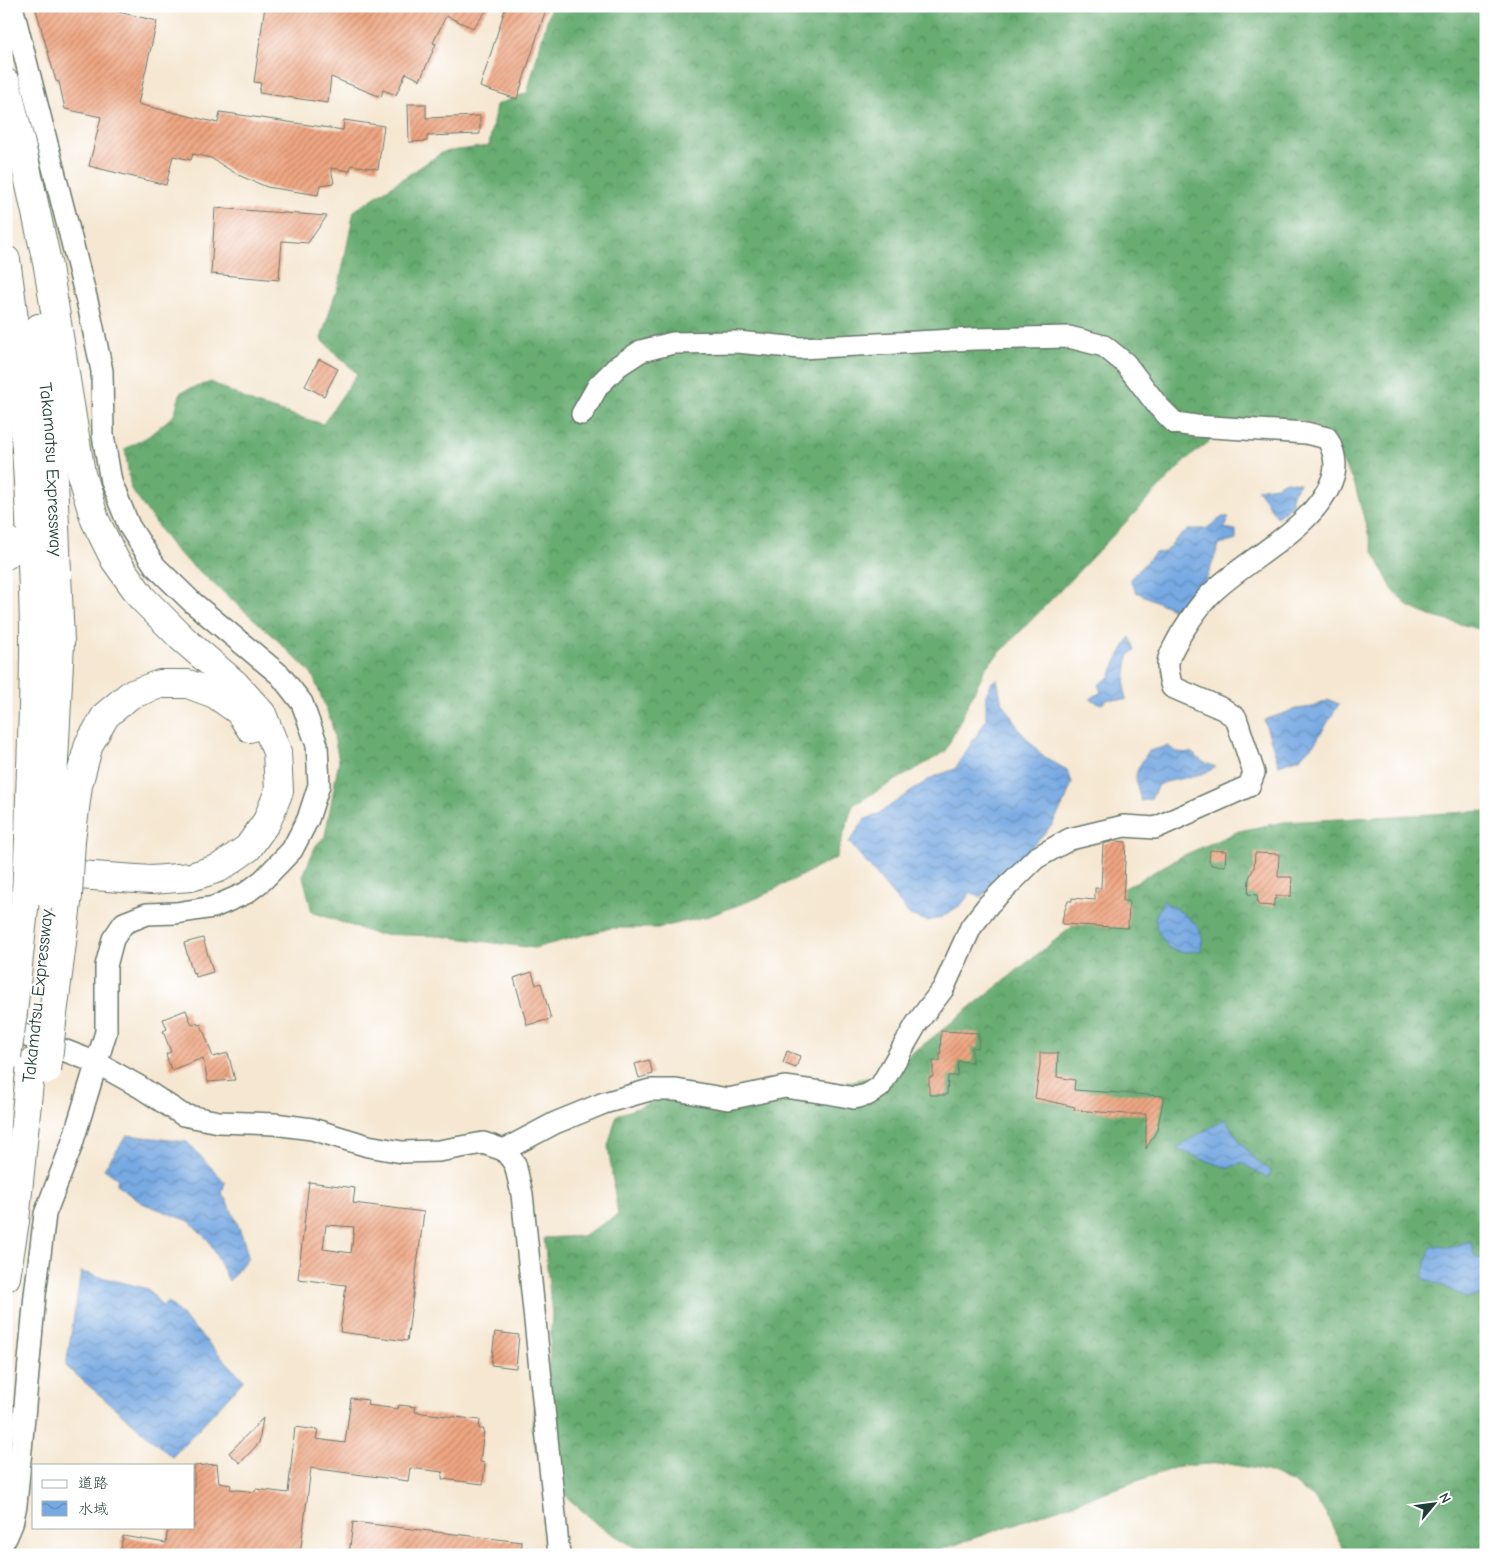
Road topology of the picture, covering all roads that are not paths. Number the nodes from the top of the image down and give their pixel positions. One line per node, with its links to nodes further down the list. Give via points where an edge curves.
1 (12, 6): 14 (street, via 89,309 102,371 103,434 111,482 129,526 155,566 192,602 280,674 302,703 316,745 319,785 308,819 292,850 263,880 246,893 214,907 147,914 124,923 112,939 106,966 106,1032)
2 (6, 83): 10 (highway, via 48,267 81,474 95,520 115,560 142,598 235,684 262,714 277,752 279,791 267,821 248,848 219,868 191,877 151,880)
3 (6, 104): 8 (highway, Takamatsu Expressway, via 28,234 51,433 60,642)
4 (6, 260): 8 (highway, Takamatsu Expressway, via 27,450 34,628)
5 (582, 414): 15 (street, via 598,386 618,366 641,351 673,343 737,342 800,348 1069,337 1104,346 1125,363 1175,423 1306,433 1327,438 1334,453 1334,473 1323,498 1296,528 1215,590 1190,619 1169,655 1167,669 1172,687 1236,718 1254,773 1249,786 1155,828 1124,826 1070,839 1036,858 989,904 971,927 942,989 917,1023 880,1087 868,1095 854,1098 785,1088 728,1099 676,1090 650,1090 563,1119)
6 (6, 540): 7 (highway)
7 (6, 555)
8 (50, 840): 9 (highway, via 78,785 88,744 106,715 130,695 160,684 188,684 215,694 240,711 258,740 264,774 257,804 241,832 218,851 182,863 143,866); 11 (highway, bridge); 11 (highway, bridge)
9 (6, 856)
10 (6, 870)
11 (48, 893): 12 (highway); 12 (highway, Takamatsu Expressway)
12 (27, 1020): 13 (highway, Takamatsu Expressway, bridge); 13 (highway, bridge); 14 (street)
13 (23, 1063): 16 (highway, Takamatsu Expressway, via 15,1221)
14 (97, 1063): 15 (street, via 192,1117 219,1122 312,1128 368,1146 402,1152 439,1151 483,1143); 17 (street, via 45,1214)
15 (504, 1150): 19 (street, via 515,1164 522,1194)
16 (6, 1277)
17 (11, 1505): 18 (street, via 12,1524)
18 (6, 1538)
19 (559, 1555)

